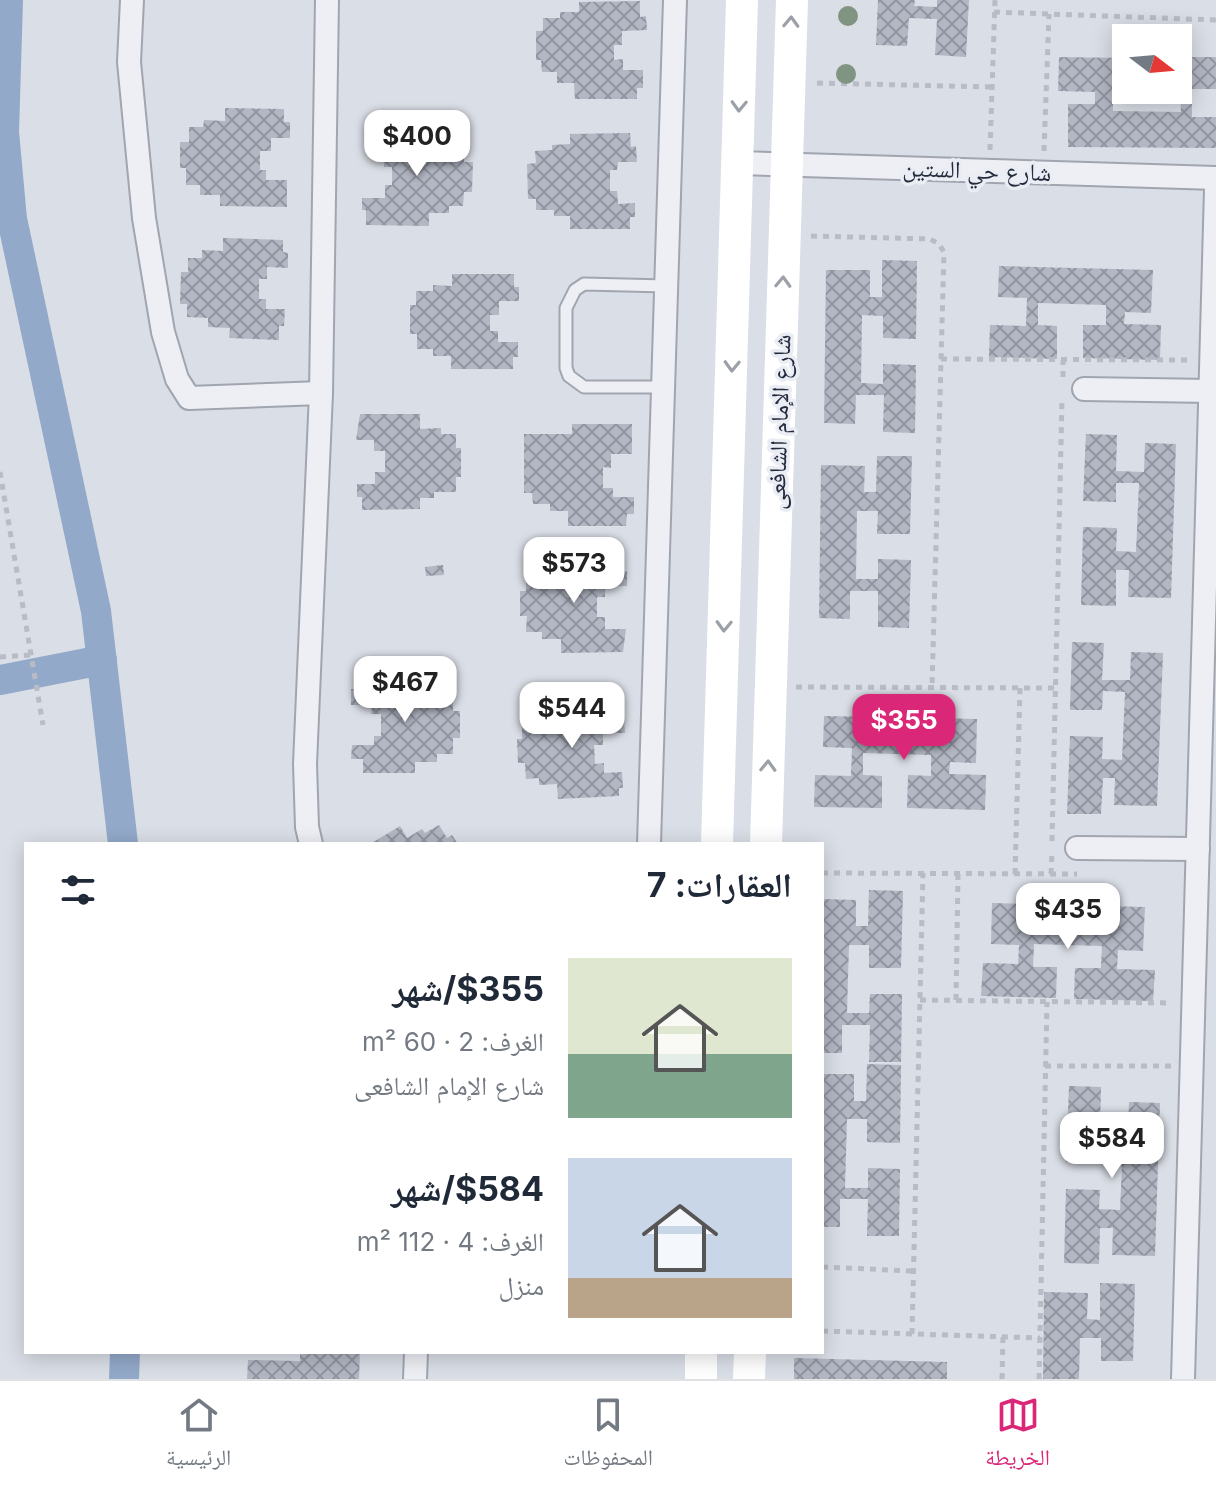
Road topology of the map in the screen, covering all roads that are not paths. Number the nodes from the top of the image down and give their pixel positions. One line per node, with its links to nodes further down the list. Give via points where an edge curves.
1 (132, 0): 14 (street, via 129,62 144,218 163,332 177,379 189,398)
2 (327, 0): 14 (street)
3 (675, 0): 10 (street)
4 (742, 0): 6 (main road, شارع الإمام الشافعى, one-way to 6)
5 (792, 0): 7 (main road, شارع الإمام الشافعى, one-way to 5)
6 (738, 163): 7 (street, شارع حي الستين); 17 (main road, شارع الإمام الشافعى, one-way to 17)
7 (787, 164): 8 (street, شارع حي الستين); 18 (main road, شارع الإمام الشافعى, one-way to 7)
8 (1216, 178)
9 (1216, 189): 13 (street)
10 (666, 286): 11 (street); 11 (lane, via 584,284 566,308 566,368 576,383)
11 (663, 387): 16 (street)
12 (1084, 389): 13 (street)
13 (1210, 391): 20 (street)
14 (321, 393): 15 (street, via 305,764)
15 (311, 842)
16 (649, 842)
17 (717, 842)
18 (766, 842)
19 (1077, 848): 20 (street)
20 (1198, 849): 27 (street)
21 (416, 1354): 24 (street)
22 (701, 1354): 25 (main road)
23 (750, 1354): 26 (main road)
24 (415, 1379)
25 (701, 1379)
26 (749, 1379)
27 (1183, 1379)

